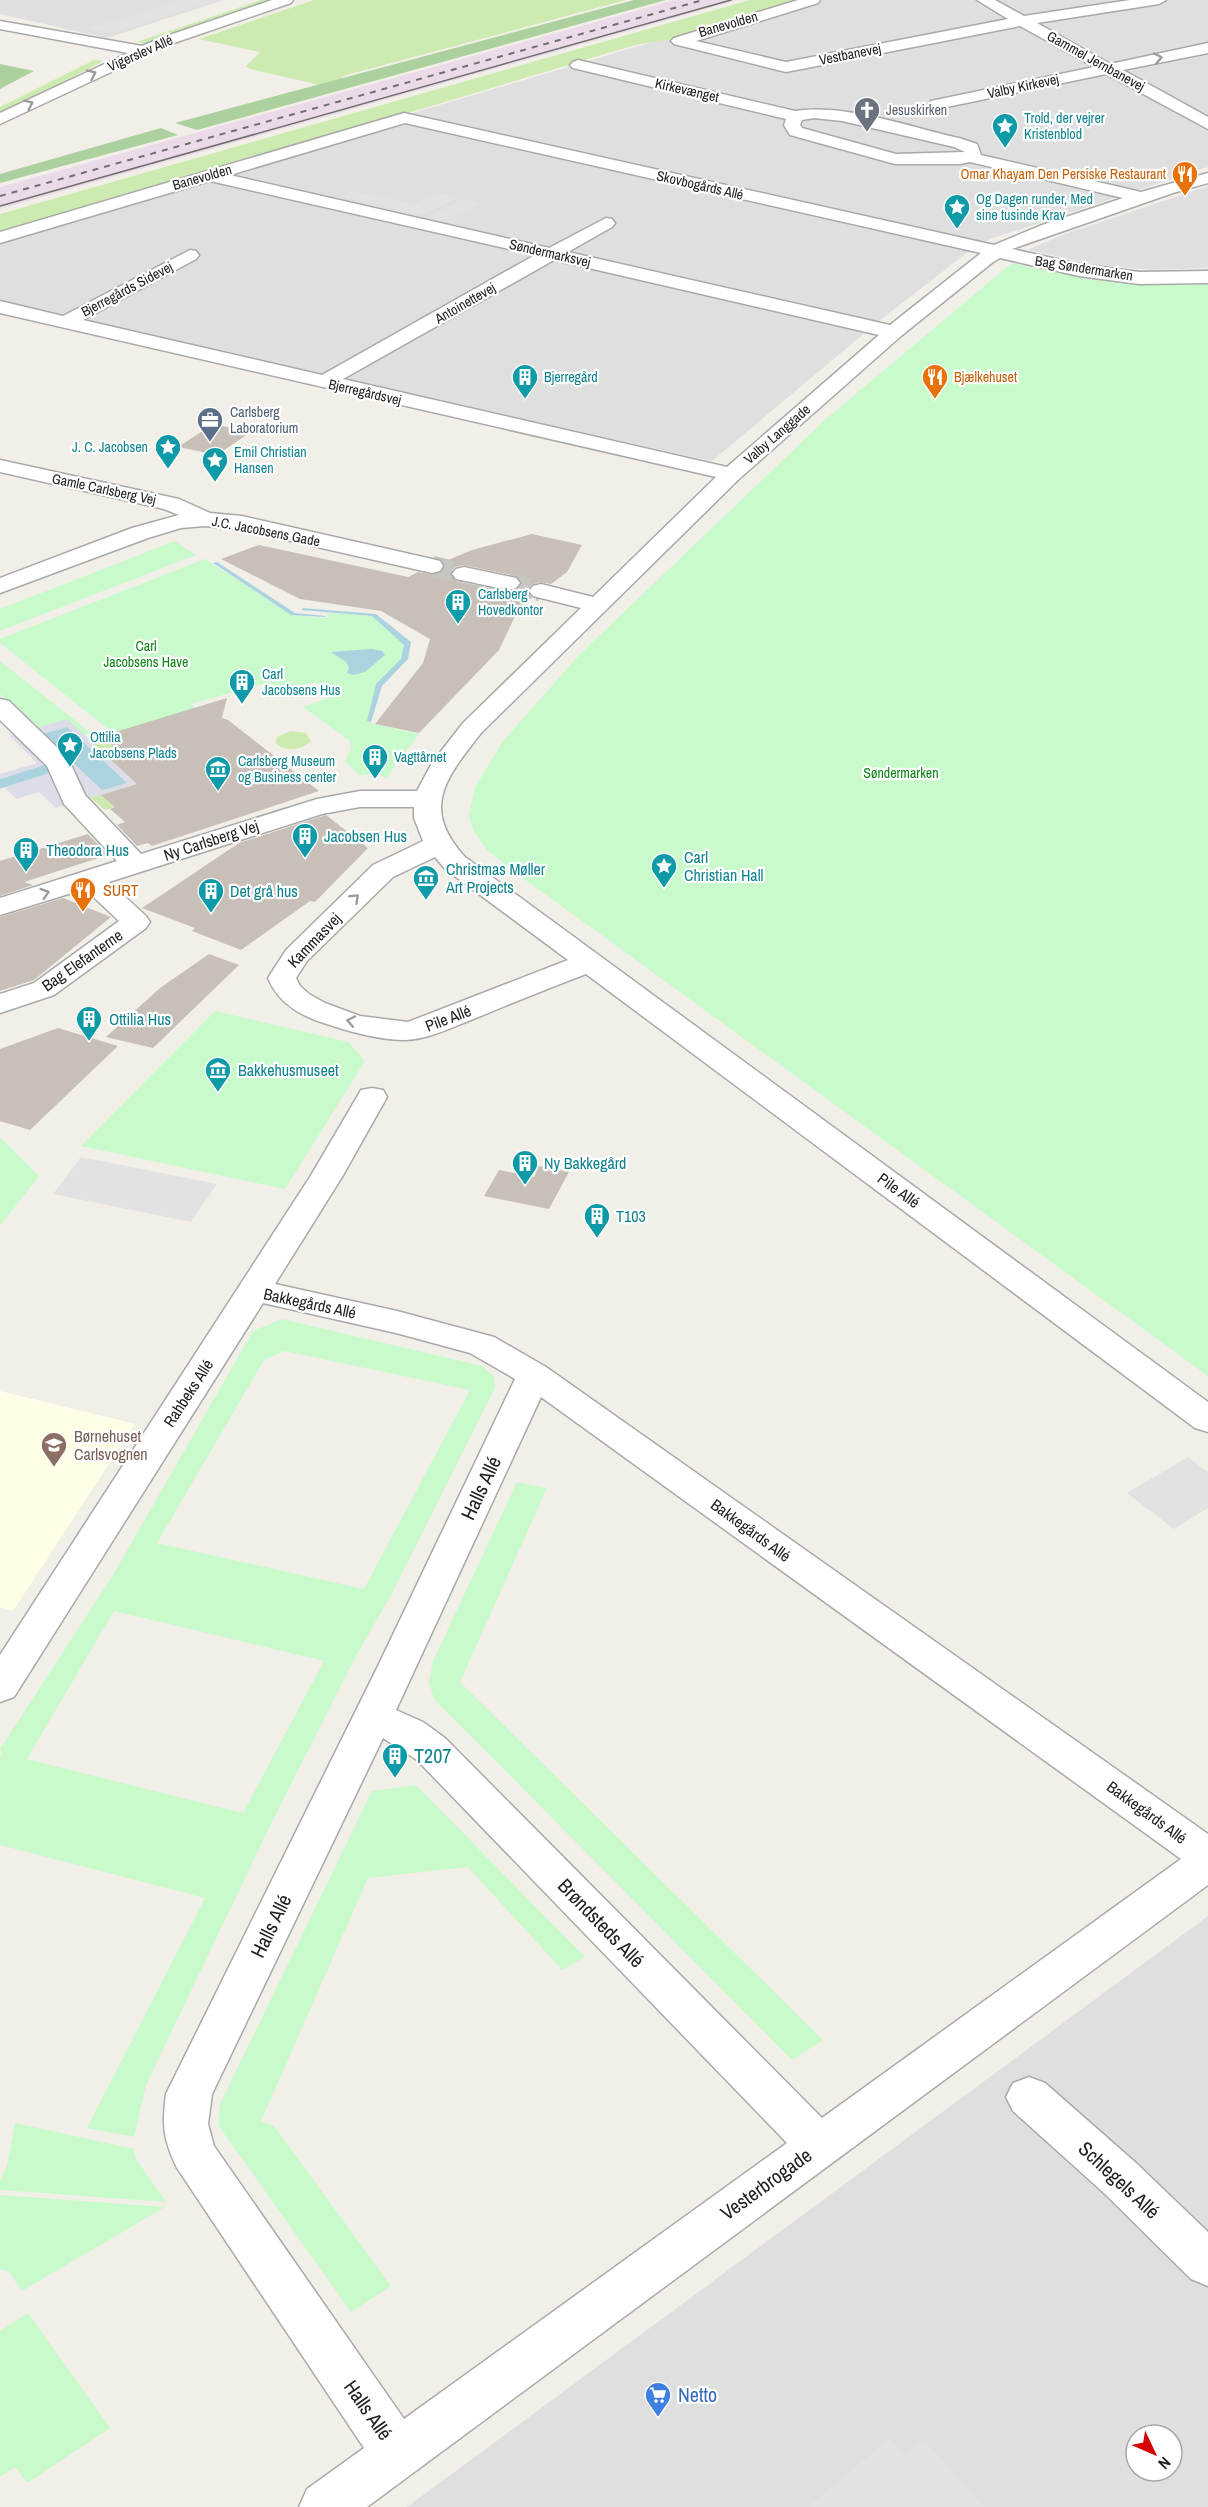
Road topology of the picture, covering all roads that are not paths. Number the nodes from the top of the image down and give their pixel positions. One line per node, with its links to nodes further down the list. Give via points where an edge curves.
1 (252, 0): 11 (street, Vigerslev Allé)
2 (286, 0): 11 (street, Vigerslev Allé, via 143,51)
3 (813, 0): 9 (street, Banevolden)
4 (984, 0): 6 (street, Gammel Jernbanevej)
5 (1159, 0): 6 (street, Vestbanevej)
6 (1022, 21): 9 (street, Vestbanevej, via 786,66); 13 (street, Gammel Jernbanevej)
7 (0, 25): 11 (street)
8 (0, 30): 11 (street, via 94,56)
9 (679, 41)
10 (1208, 48): 13 (street, Valby Kirkevej, one-way to 10)
11 (121, 52): 19 (street, Vigerslev Allé, one-way to 11)
12 (578, 65): 17 (street, Kirkevænget)
13 (1109, 68): 16 (street, Valby Kirkevej); 20 (street, Gammel Jernbanevej)
14 (32, 86): 15 (street)
15 (0, 102)
16 (937, 104)
17 (795, 116): 21 (street, Kirkevænget, via 831,114 888,125 966,145 974,151); 21 (street, Kirkevænget, via 792,125 807,136 895,159)
18 (404, 118): 22 (street, Banevolden); 27 (street, Skovbogårds Allé)
19 (0, 119)
20 (1208, 124)
21 (970, 157): 24 (street, Kirkevænget)
22 (207, 175): 26 (street, Banevolden); 28 (street, Søndermarksvej)
23 (1208, 178): 24 (street, Valby Langgade)
24 (1142, 197): 27 (street, Valby Langgade, via 1020,239)
25 (606, 223): 28 (street, Antoinettevej)
26 (0, 238)
27 (996, 252): 30 (street, Bag Søndermarken, via 1108,275); 33 (street, Valby Langgade)
28 (551, 254): 33 (street, Søndermarksvej); 34 (street, Antoinettevej)
29 (190, 255): 32 (street, Bjerregårds Sidevej)
30 (1208, 277)
31 (0, 307): 32 (street, Bjerregårdsvej)
32 (64, 323): 34 (street, Bjerregårdsvej)
33 (894, 333): 36 (street, Valby Langgade)
34 (324, 382): 36 (street, Bjerregårdsvej)
35 (0, 466): 37 (street, Gamle Carlsberg Vej, via 171,504)
36 (731, 474): 43 (street, Valby Langgade)
37 (205, 519): 38 (street, J.C. Jacobsens Gade); 41 (street, J.C. Jacobsens Gade, via 140,532)
38 (432, 567)
39 (464, 574): 40 (street)
40 (508, 584)
41 (0, 586)
42 (541, 591): 43 (street)
43 (598, 604): 45 (street, Valby Langgade, via 472,728 442,767)
44 (0, 706): 47 (street, via 59,763 73,798)
45 (427, 799): 46 (street, Pile Allé, via 427,819); 47 (street, Ny Carlsberg Vej, via 360,799 317,807)
46 (439, 844): 50 (street, Pile Allé, via 454,863); 52 (street, Kammasvej, one-way to 46, via 322,1013 294,999 286,992 282,978 296,956 383,871)
47 (135, 864): 48 (street, Ny Carlsberg Vej)
48 (90, 879): 49 (street, Ny Carlsberg Vej, one-way to 48); 51 (street, Bag Elefanterne, via 136,922 44,988)
49 (0, 907)
50 (587, 963): 52 (street, Pile Allé); 56 (street, Pile Allé)
51 (0, 1004)
52 (409, 1031)
53 (372, 1097): 54 (street, Rahbeks Allé)
54 (254, 1290): 55 (street, Bakkegårds Allé, via 482,1345); 57 (street, Rahbeks Allé)
55 (534, 1375): 58 (street, Halls Allé); 59 (street, Bakkegårds Allé)
56 (1208, 1419)
57 (0, 1687)
58 (372, 1716): 62 (street, Brøndsteds Allé, via 431,1749); 64 (street, Halls Allé, via 189,2094 185,2124 193,2154)
59 (1208, 1856)
60 (1208, 1862): 62 (street, Vesterbrogade)
61 (1029, 2097): 63 (street, Schlegels Allé)
62 (819, 2145): 64 (street, Vesterbrogade)
63 (1208, 2264)
64 (398, 2454): 65 (street, Vesterbrogade)
65 (325, 2507)

